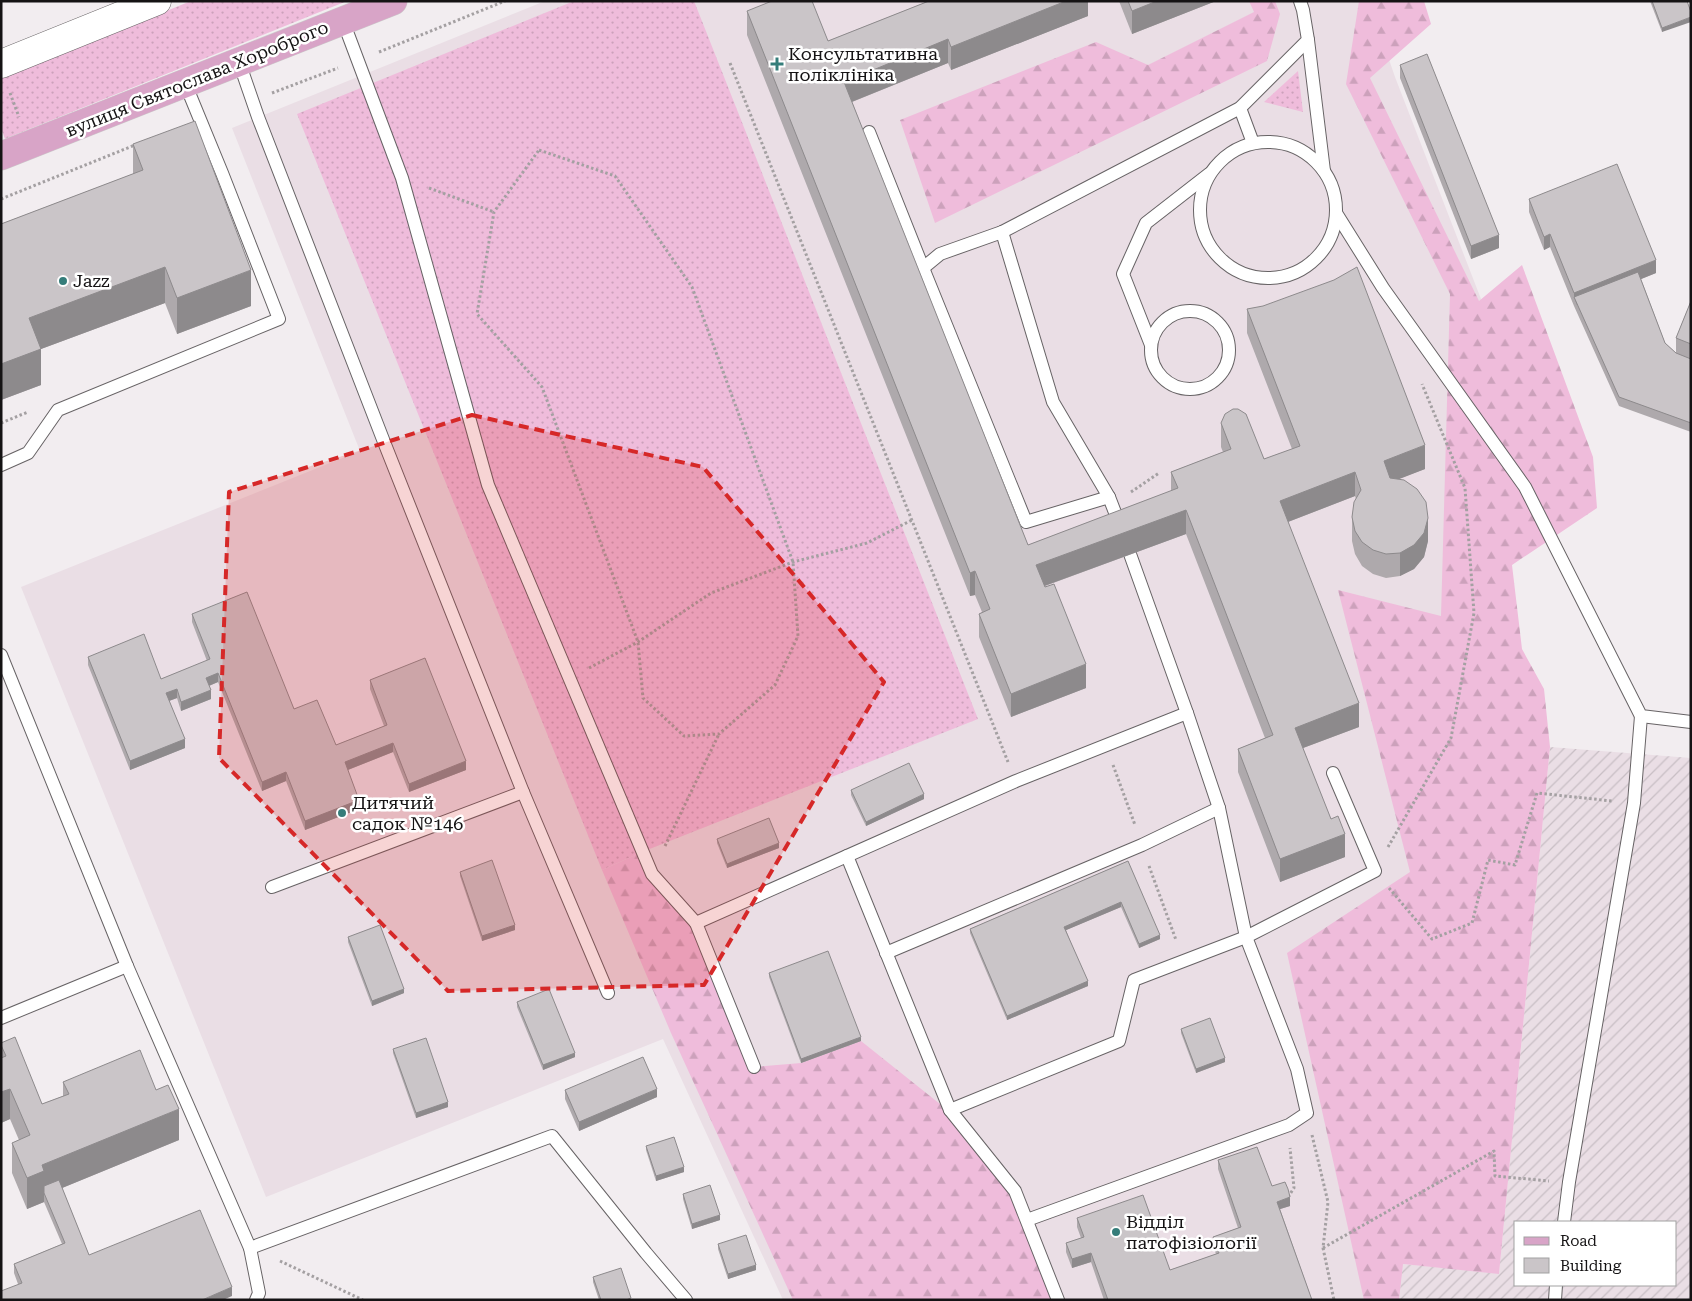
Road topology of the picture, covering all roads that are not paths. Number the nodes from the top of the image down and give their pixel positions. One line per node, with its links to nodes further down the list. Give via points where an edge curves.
1 (157, 1): 7 (street)
2 (393, 1): 4 (main road, вулиця Святослава Хороброго)
3 (1300, 1): 5 (lane)
4 (343, 21): 6 (main road, вулиця Святослава Хороброго); 32 (lane, via 402,178 488,485 652,874)
5 (1308, 40): 9 (lane); 13 (lane)
6 (239, 62): 8 (main road, вулиця Святослава Хороброго); 28 (lane, via 384,442)
7 (5, 77)
8 (185, 83): 12 (main road, вулиця Святослава Хороброго); 19 (lane, via 279,319 58,410 28,453)
9 (1240, 108): 11 (lane); 16 (lane)
10 (870, 132): 17 (lane)
11 (1253, 144): 13 (lane, via 1273,142 1293,146 1310,156); 14 (lane, via 1239,148)
12 (1, 156)
13 (1324, 171): 15 (lane, via 1334,191)
14 (1211, 172): 15 (lane, via 1202,193 1200,216 1205,238 1218,257 1236,271 1258,278 1281,278 1302,269 1320,255 1332,236); 18 (lane, via 1146,223 1123,274)
15 (1336, 213): 25 (lane, via 1382,288 1525,488)
16 (1002, 232): 17 (lane, via 940,254); 20 (lane, via 1054,402)
17 (923, 268): 20 (lane, via 1026,522)
18 (1151, 345): 18 (lane, via 1156,370 1174,386 1186,389 1199,388 1220,375 1229,352 1222,327 1200,312 1174,314 1163,322)
19 (1, 464)
20 (1109, 497): 21 (lane)
21 (1122, 533)
22 (1130, 554): 24 (lane)
23 (1, 655): 35 (lane)
24 (1187, 713): 29 (lane); 30 (lane, via 1016,781)
25 (1641, 716): 26 (lane); 41 (lane, via 1634,803)
26 (1691, 722)
27 (1333, 773): 33 (lane, via 1375,871)
28 (523, 792): 31 (lane); 36 (lane)
29 (1219, 808): 33 (lane); 34 (lane, via 1142,845)
30 (847, 856): 32 (lane); 34 (lane)
31 (272, 886)
32 (696, 923): 38 (lane)
33 (1246, 937): 39 (lane, via 1134,980 1119,1041); 40 (lane, via 1297,1069 1307,1113 1288,1124)
34 (886, 953): 39 (lane)
35 (127, 966): 37 (lane); 42 (lane)
36 (608, 993)
37 (1, 1018)
38 (754, 1067)
39 (950, 1110): 40 (lane, via 1016,1191)
40 (1027, 1220): 46 (lane)
41 (1564, 1221)
42 (250, 1248): 44 (lane); 45 (lane, via 552,1136)
43 (1556, 1286): 47 (lane)
44 (259, 1298)
45 (686, 1300)
46 (1058, 1300)
47 (1555, 1300)

